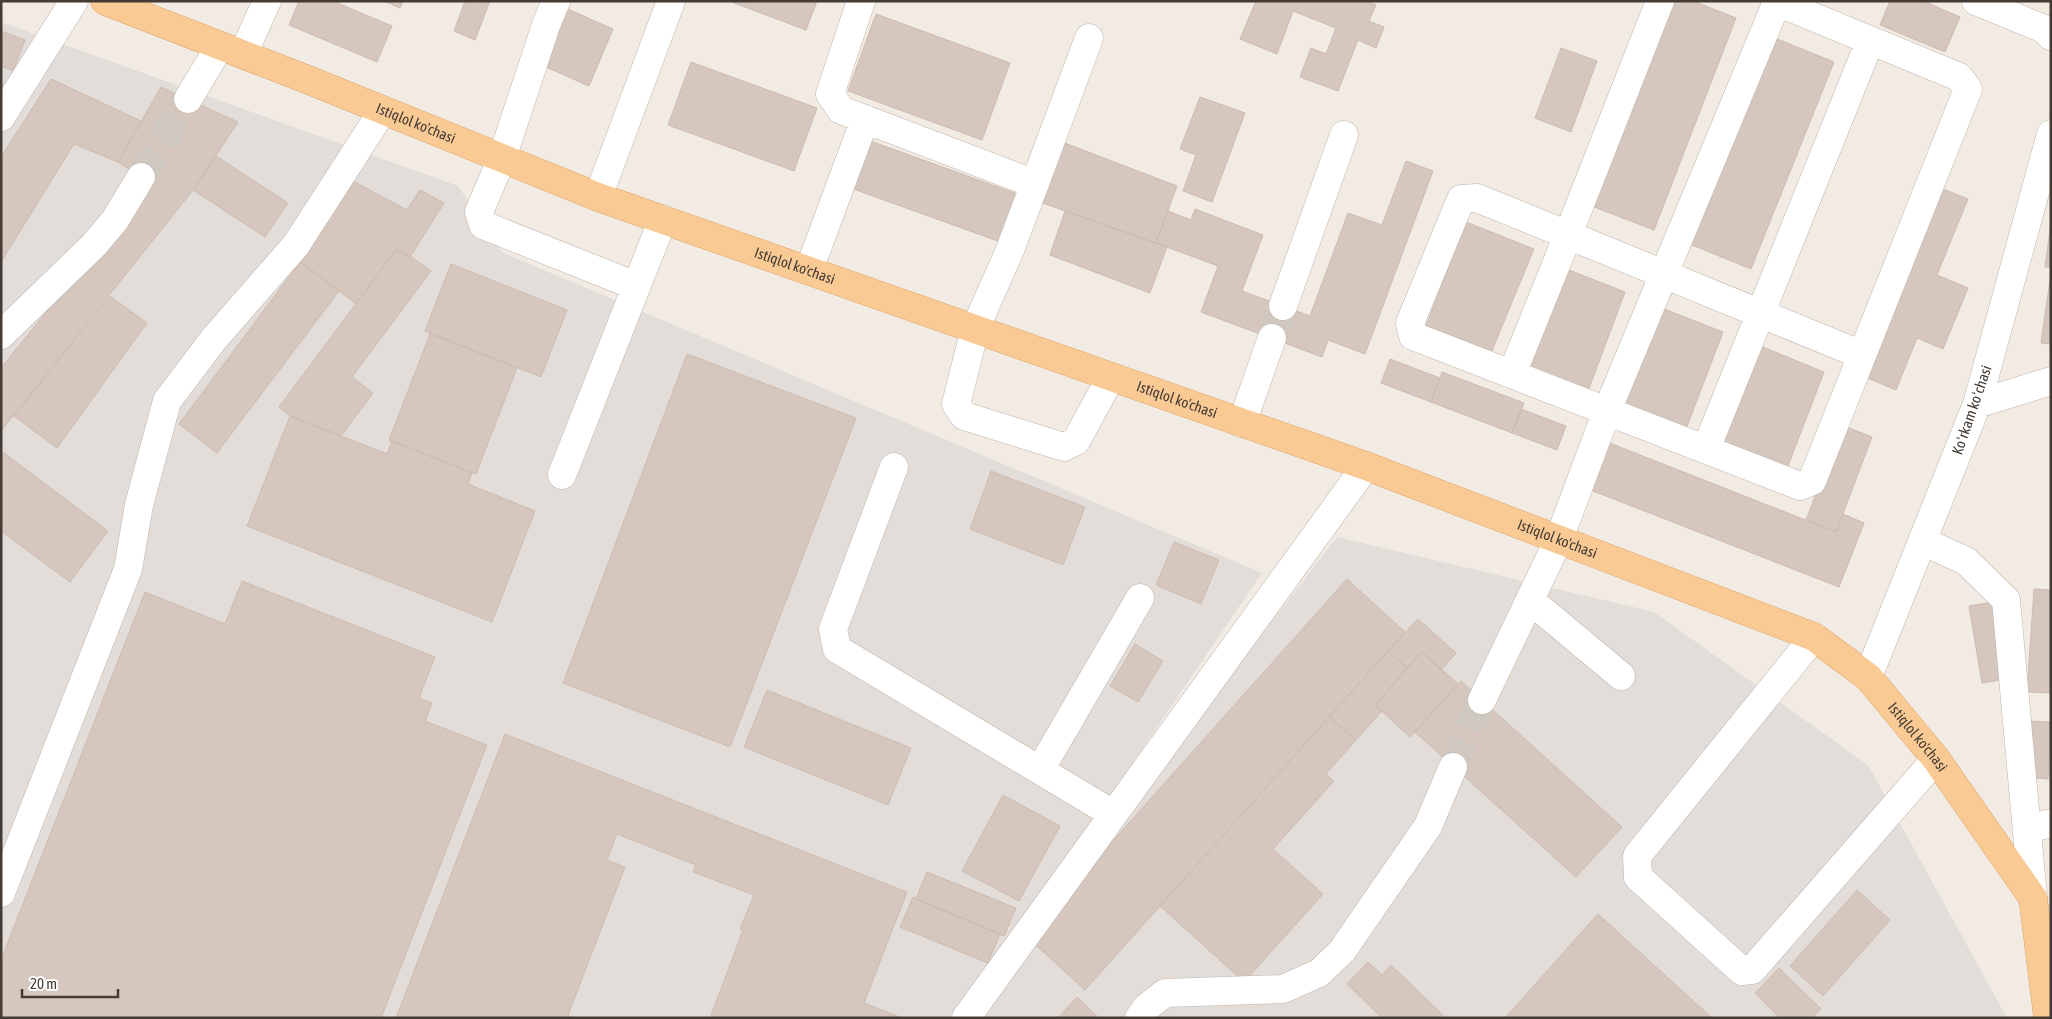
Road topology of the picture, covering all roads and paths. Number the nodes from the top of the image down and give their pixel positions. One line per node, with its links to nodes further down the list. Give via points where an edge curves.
1 (74, 1): 16 (street)
2 (104, 1): 13 (main road, Istiqlol ko'chasi)
3 (267, 1): 13 (street)
4 (556, 1): 20 (street)
5 (671, 1): 23 (street)
6 (861, 1): 17 (street, via 830,94 840,110)
7 (1660, 1): 25 (street)
8 (1976, 1): 10 (street)
9 (1776, 2): 12 (street); 27 (street)
10 (2051, 36)
11 (1089, 38): 22 (street)
12 (1870, 40): 30 (street); 34 (street, via 1959,77 1968,89)
13 (231, 50): 14 (street); 15 (main road, Istiqlol ko'chasi)
14 (188, 99)
15 (383, 110): 20 (main road, Istiqlol ko'chasi); 58 (street, via 296,245 213,340 167,401 139,505 128,569)
16 (1, 117)
17 (865, 119): 22 (street); 26 (street)
18 (2051, 134): 38 (street, Koʻrkam koʻchasi)
19 (1344, 135): 29 (street)
20 (502, 158): 23 (main road, Istiqlol ko'chasi); 28 (street, via 479,212 483,224)
21 (141, 177): 32 (street, via 115,220 94,245)
22 (1035, 184): 31 (street)
23 (598, 197): 24 (main road, Istiqlol ko'chasi)
24 (662, 219): 26 (main road, Istiqlol ko'chasi); 28 (street)
25 (1568, 235): 27 (street); 35 (street); 35 (street, via 1478,198 1461,199 1410,323 1413,336)
26 (809, 270): 31 (main road, Istiqlol ko'chasi)
27 (1664, 274): 30 (street); 39 (street)
28 (636, 286): 44 (street)
29 (1284, 306)
30 (1760, 314): 34 (street); 41 (street)
31 (975, 329): 36 (main road, Istiqlol ko'chasi); 36 (street, via 956,404 964,416 1064,447 1076,441)
32 (1, 335)
33 (1272, 338): 40 (street)
34 (1862, 355): 41 (street, via 1812,482 1800,486)
35 (1512, 374): 39 (street)
36 (1111, 377): 40 (main road, Istiqlol ko'chasi)
37 (2051, 381): 38 (street)
38 (1977, 404): 46 (street, Koʻrkam koʻchasi)
39 (1607, 411): 41 (street); 45 (street)
40 (1242, 423): 42 (main road, Istiqlol ko'chasi)
41 (1706, 449)
42 (1366, 466): 45 (main road, Istiqlol ko'chasi); 56 (street)
43 (894, 467): 55 (street, via 833,629 838,649)
44 (562, 476)
45 (1558, 539): 48 (street); 49 (main road, Istiqlol ko'chasi)
46 (1922, 540): 51 (street, Koʻrkam koʻchasi); 57 (street, via 1966,561 2006,600)
47 (1140, 598): 55 (street)
48 (1530, 600): 50 (street); 52 (street)
49 (1814, 637): 51 (main road, Istiqlol ko'chasi); 53 (street, via 1637,856 1638,877 1742,971 1752,970)
50 (1621, 676)
51 (1868, 677): 53 (main road, Istiqlol ko'chasi)
52 (1482, 700)
53 (1936, 760): 59 (main road, Istiqlol ko'chasi)
54 (1453, 767): 61 (street, via 1428,826 1342,951 1319,972 1283,989 1165,993)
55 (1040, 770): 56 (street)
56 (1113, 814): 60 (street)
57 (2039, 826): 59 (street)
58 (1, 892)
59 (2033, 898): 62 (main road, Istiqlol ko'chasi)
60 (966, 1018)
61 (1139, 1018)
62 (2048, 1018)

